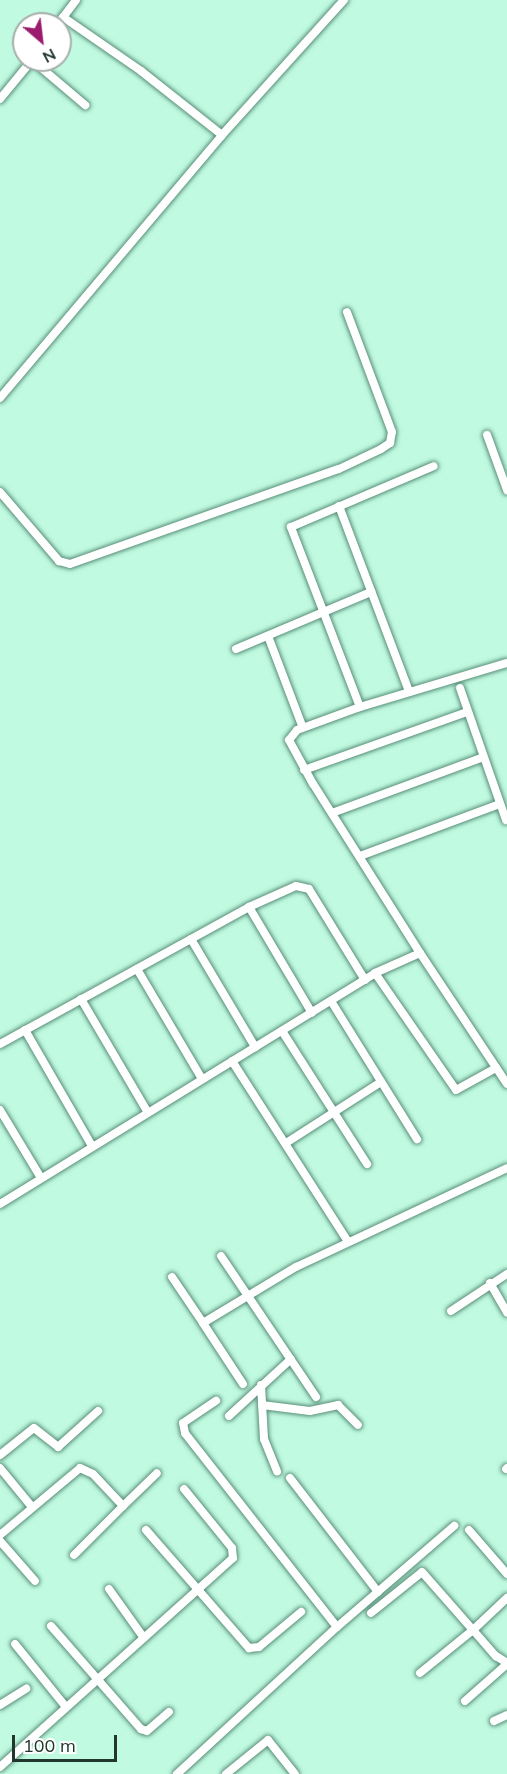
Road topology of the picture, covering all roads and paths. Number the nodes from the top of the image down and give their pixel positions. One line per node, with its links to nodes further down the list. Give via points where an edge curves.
1 (344, 0): 7 (street)
2 (72, 28): 7 (street, via 141,71)
3 (22, 72): 5 (street)
4 (46, 72): 6 (street)
5 (0, 99)
6 (85, 105)
7 (222, 135): 9 (street)
8 (347, 312): 13 (street, via 392,432 390,443 381,449 339,469 70,564 59,561)
9 (0, 398)
10 (487, 435): 12 (street)
11 (435, 466): 14 (street)
12 (506, 486)
13 (0, 492)
14 (339, 506): 15 (street); 16 (street, via 294,524 290,530)
15 (371, 592): 16 (street); 21 (street)
16 (323, 614): 17 (street); 22 (street)
17 (268, 636): 18 (street); 24 (street)
18 (236, 648)
19 (507, 663): 21 (street)
20 (460, 688): 23 (street)
21 (409, 692): 22 (street)
22 (360, 707): 24 (street)
23 (467, 712): 25 (street); 26 (street)
24 (303, 728): 26 (street, via 289,743)
25 (483, 757): 27 (street); 28 (street)
26 (304, 770): 28 (street)
27 (500, 804): 29 (street); 30 (street)
28 (332, 813): 30 (street)
29 (506, 820)
30 (360, 856): 33 (street)
31 (249, 907): 32 (street); 36 (street, via 296,886 309,889); 39 (street)
32 (191, 939): 34 (street); 43 (street)
33 (420, 953): 35 (street); 45 (street)
34 (137, 969): 37 (street); 46 (street)
35 (375, 973): 36 (street); 45 (street, via 456,1090)
36 (365, 980): 38 (street)
37 (81, 999): 40 (street); 50 (street)
38 (331, 1001): 39 (street); 47 (street)
39 (312, 1013): 41 (street)
40 (26, 1030): 42 (street); 54 (street)
41 (282, 1031): 43 (street); 51 (street)
42 (0, 1044)
43 (255, 1047): 44 (street)
44 (232, 1061): 46 (street); 53 (street)
45 (496, 1068): 48 (street)
46 (202, 1079): 50 (street)
47 (381, 1082): 51 (street); 52 (street)
48 (507, 1084)
49 (0, 1110): 57 (street)
50 (147, 1111): 54 (street)
51 (334, 1112): 53 (street); 55 (street)
52 (417, 1139)
53 (286, 1143): 59 (street)
54 (92, 1146): 57 (street)
55 (367, 1164)
56 (507, 1168): 59 (street)
57 (41, 1178): 58 (street)
58 (0, 1204)
59 (348, 1242): 64 (street)
60 (221, 1256): 64 (street)
61 (507, 1274): 63 (street)
62 (172, 1277): 67 (street)
63 (490, 1283): 65 (street); 66 (street)
64 (248, 1296): 67 (street); 68 (street)
65 (451, 1311)
66 (507, 1313)
67 (203, 1323): 69 (street)
68 (291, 1359): 70 (street); 71 (street)
69 (243, 1384)
70 (261, 1385): 73 (street); 75 (street)
71 (316, 1397)
72 (216, 1401): 100 (street, via 183,1423 185,1432)
73 (262, 1405): 76 (street, via 310,1411 338,1405); 79 (street, via 264,1439)
74 (98, 1411): 77 (street, via 58,1447 34,1428)
75 (229, 1416)
76 (358, 1425)
77 (0, 1455)
78 (0, 1468): 84 (street)
79 (277, 1471)
80 (157, 1473): 83 (street)
81 (290, 1478): 95 (street)
82 (184, 1489): 94 (street, via 234,1553)
83 (123, 1506): 84 (street, via 93,1474 80,1468); 90 (street)
84 (32, 1508): 88 (street)
85 (454, 1526): 95 (street)
86 (146, 1530): 94 (street)
87 (469, 1530): 91 (street)
88 (0, 1535)
89 (0, 1541): 92 (street)
90 (74, 1555)
91 (507, 1574)
92 (35, 1581)
93 (108, 1589): 102 (street)
94 (196, 1589): 97 (street, via 249,1648 259,1647); 102 (street)
95 (378, 1592): 100 (street)
96 (507, 1598): 101 (street)
97 (301, 1612)
98 (371, 1612): 101 (street, via 422,1572)
99 (51, 1626): 106 (street)
100 (337, 1627): 115 (street)
101 (473, 1630): 104 (street); 105 (street)
102 (144, 1638): 106 (street)
103 (15, 1644): 110 (street)
104 (507, 1663): 108 (street)
105 (420, 1673)
106 (99, 1678): 110 (street); 111 (street, via 141,1729 147,1731)
107 (26, 1689): 109 (street)
108 (465, 1701)
109 (0, 1705)
110 (66, 1707): 114 (street)
111 (168, 1712)
112 (507, 1715): 113 (street)
113 (494, 1721)
114 (0, 1767)
115 (177, 1774)
116 (226, 1774): 117 (street, via 268,1740)
117 (295, 1774)

